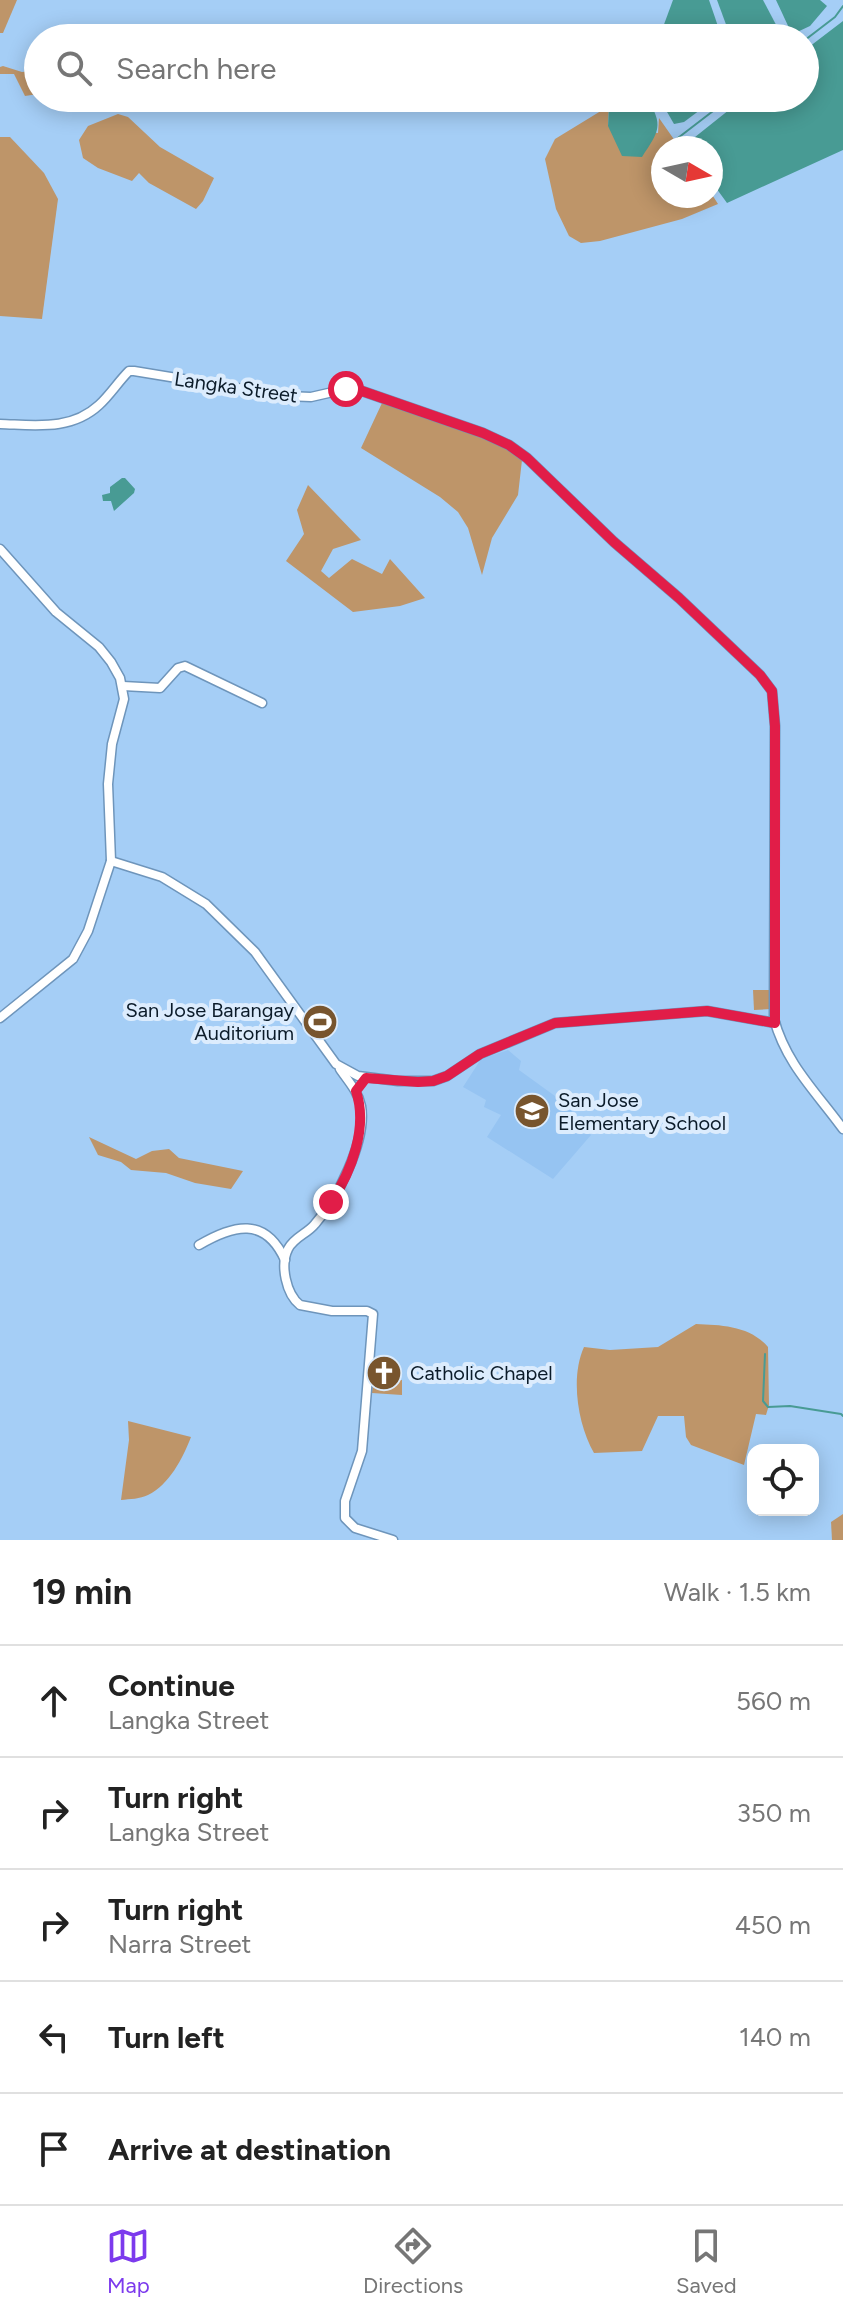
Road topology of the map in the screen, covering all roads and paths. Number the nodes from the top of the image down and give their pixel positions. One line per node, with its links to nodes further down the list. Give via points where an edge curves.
1 (0, 424): 7 (street, Langka Street, via 51,425 80,418 134,371 286,396 362,391 483,433 527,458 771,689)
2 (0, 549): 3 (street, via 56,612 99,647)
3 (123, 686): 4 (street, via 160,688 185,666); 5 (street, via 108,784)
4 (262, 703)
5 (111, 861): 6 (street, via 73,959); 8 (street, via 181,886 225,921 269,969)
6 (0, 1018)
7 (775, 1023): 9 (street, via 707,1011 555,1023 480,1054 433,1081); 11 (street, via 795,1067)
8 (336, 1064): 9 (street); 10 (street)
9 (366, 1078): 10 (street)
10 (356, 1091): 13 (street, via 361,1114 348,1170 315,1225 293,1241)
11 (843, 1129)
12 (199, 1245): 13 (street, via 225,1230 246,1226 272,1240)
13 (285, 1261): 14 (street, via 297,1303 373,1314 362,1451 345,1501 345,1518 355,1528)
14 (393, 1540)

